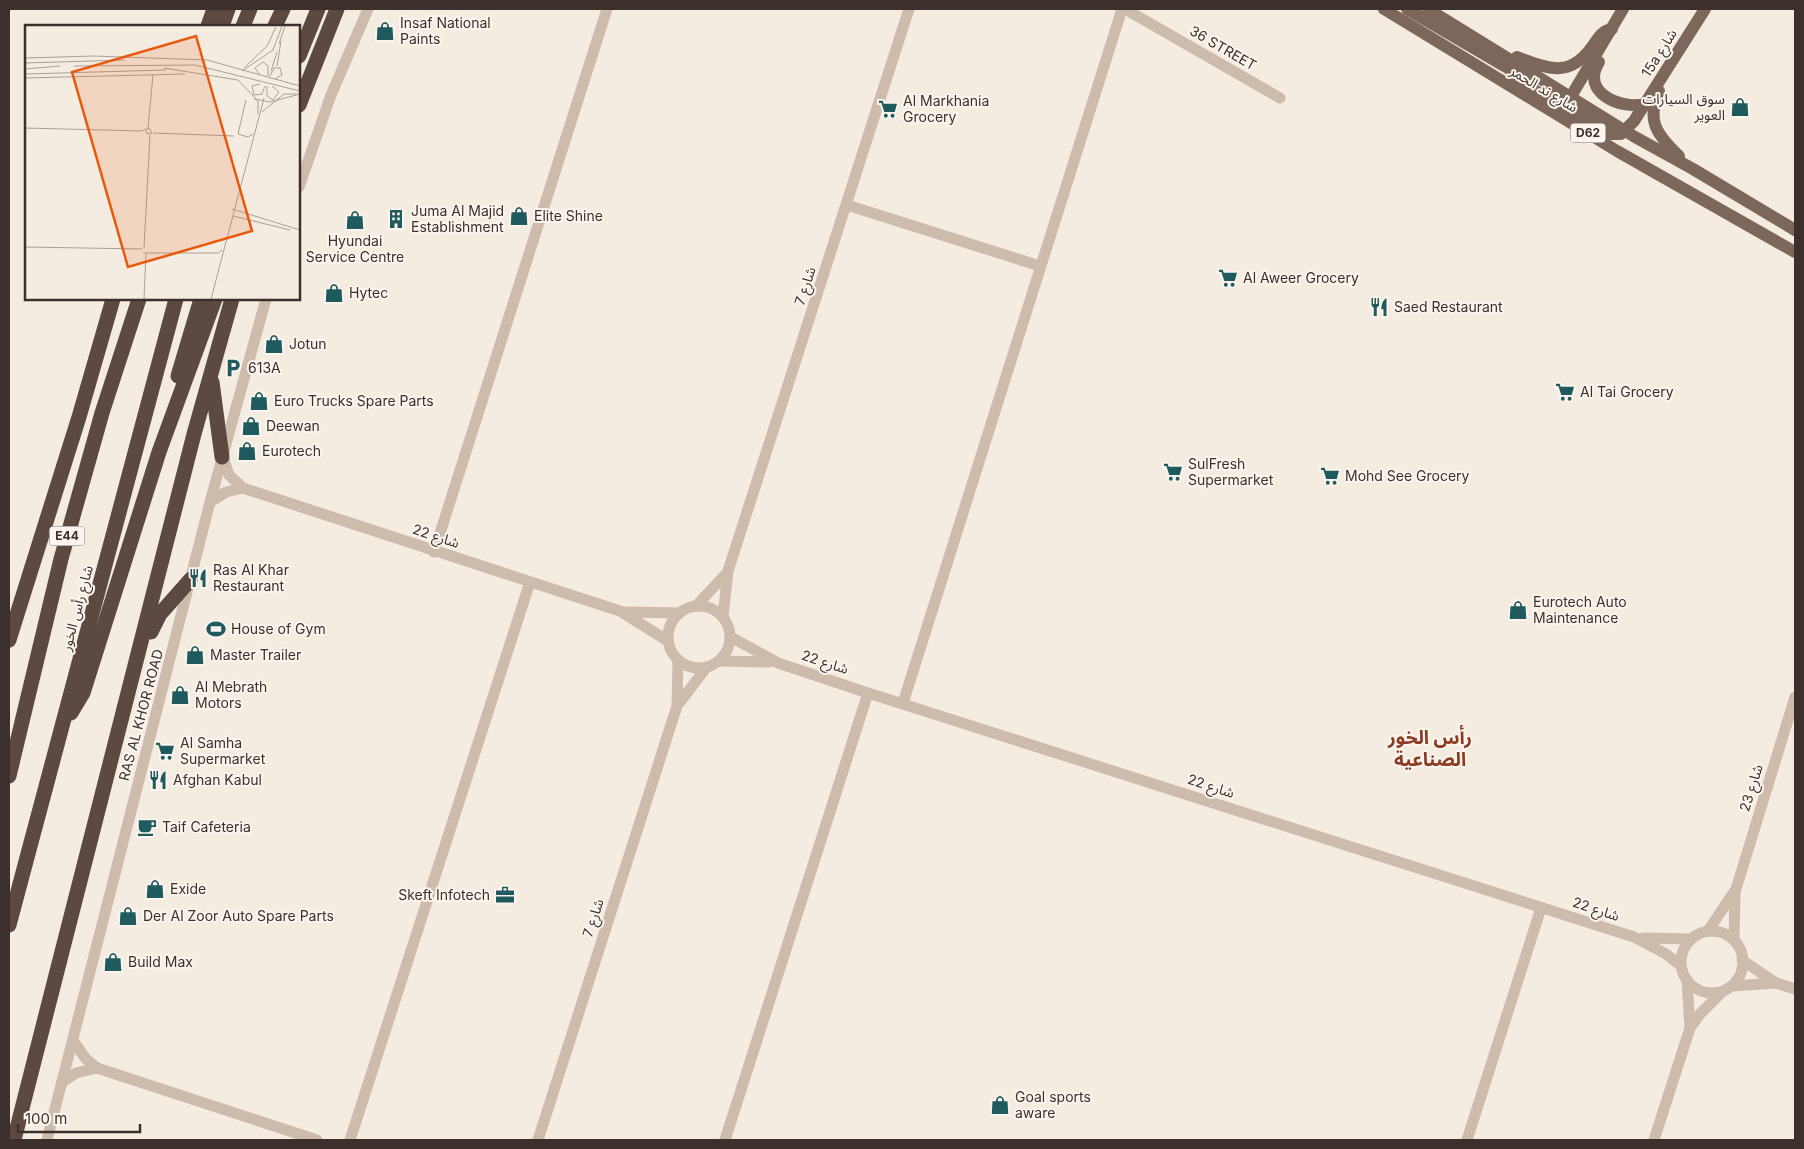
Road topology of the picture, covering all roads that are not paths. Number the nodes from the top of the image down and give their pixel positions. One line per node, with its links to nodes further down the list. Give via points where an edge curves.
1 (214, 9): 16 (highway)
2 (228, 9): 17 (highway)
3 (250, 9): 18 (highway)
4 (283, 9): 19 (highway)
5 (318, 9): 22 (highway)
6 (337, 9): 26 (highway)
7 (368, 9): 32 (street, via 331,95)
8 (606, 9): 51 (street)
9 (909, 9): 34 (street, شارع 7)
10 (1123, 9): 25 (street, 36 STREET); 38 (street)
11 (1384, 9): 28 (main road, شارع ند الحمر / D62, via 1455,52)
12 (1407, 9): 24 (main road, via 1542,88)
13 (1428, 9): 21 (main road, شارع ند الحمر / D62)
14 (1624, 9): 20 (main road)
15 (1705, 9): 23 (main road, 15a شارع)
16 (208, 25)
17 (222, 25)
18 (242, 25)
19 (275, 25)
20 (1612, 30): 21 (main road, via 1600,35 1581,61 1563,68 1539,65); 27 (main road, via 1594,71 1594,84 1619,103 1631,106); 28 (main road)
21 (1491, 47): 24 (main road, شارع ند الحمر / D62)
22 (300, 54)
23 (1668, 68): 27 (main road, 15a شارع); 31 (main road, via 1654,104 1654,124 1663,141)
24 (1549, 84): 28 (main road, شارع ند الحمر / D62)
25 (1280, 98)
26 (300, 102)
27 (1645, 104): 29 (main road, 15a شارع)
28 (1568, 108): 29 (main road, شارع ند الحمر / D62); 30 (main road, شارع ند الحمر / D62)
29 (1626, 132): 31 (main road, شارع ند الحمر / D62)
30 (1617, 151): 33 (main road, via 1616,141 1627,137 1719,192); 36 (main road, شارع ند الحمر / D62)
31 (1693, 168): 33 (main road, شارع ند الحمر / D62)
32 (300, 184)
33 (1746, 201): 35 (main road, شارع ند الحمر / D62)
34 (847, 205): 38 (street); 52 (street, شارع 7)
35 (1795, 230)
36 (1795, 254): 37 (main road)
37 (1781, 257)
38 (1040, 266): 69 (street)
39 (113, 300): 60 (highway)
40 (139, 300): 72 (highway, شارع رأس الخور / E44, via 102,413 61,559)
41 (176, 300): 71 (highway, شارع رأس الخور)
42 (201, 300): 47 (highway)
43 (215, 300): 47 (highway)
44 (232, 300): 46 (highway)
45 (266, 300): 48 (street, RAS AL KHOR ROAD)
46 (211, 370): 48 (highway); 66 (highway)
47 (159, 452): 71 (highway, via 83,693)
48 (222, 457): 49 (street, via 229,475); 50 (street, RAS AL KHOR ROAD)
49 (243, 488): 50 (street, via 226,492); 51 (street, شارع 22)
50 (210, 502): 53 (street, RAS AL KHOR ROAD)
51 (434, 552): 54 (street, شارع 22)
52 (728, 571): 55 (street); 58 (street)
53 (191, 579): 66 (highway, via 156,619 142,667); 87 (street, RAS AL KHOR ROAD)
54 (530, 582): 56 (street, شارع 22); 93 (street)
55 (696, 606): 57 (street); 58 (street, via 706,606)
56 (620, 611): 57 (street, شارع 22); 61 (street, شارع 22)
57 (679, 613): 61 (street, via 668,630)
58 (723, 616): 59 (street)
59 (730, 638): 62 (street); 64 (street, شارع 22)
60 (9, 640)
61 (668, 641): 63 (street)
62 (720, 660): 64 (street, شارع 22); 65 (street)
63 (678, 661): 65 (street, via 686,666); 70 (street, شارع 7)
64 (778, 662): 67 (street, شارع 22)
65 (706, 668): 70 (street, شارع 7)
66 (130, 690): 90 (highway)
67 (868, 692): 69 (street, شارع 22); 95 (street)
68 (1795, 697): 73 (street, شارع 23)
69 (902, 703): 74 (street, شارع 22)
70 (677, 706): 94 (street, شارع 7)
71 (63, 722): 75 (highway, شارع رأس الخور)
72 (9, 776)
73 (1736, 889): 76 (street, شارع 23); 79 (street, شارع 23)
74 (1541, 908): 77 (street, شارع 22); 96 (street)
75 (9, 926)
76 (1708, 931): 78 (street); 79 (street)
77 (1634, 937): 78 (street, شارع 22); 81 (street, شارع 22)
78 (1691, 939): 81 (street, via 1681,956)
79 (1734, 940): 80 (street)
80 (1742, 960): 83 (street); 84 (street, via 1738,979)
81 (1680, 965): 82 (street)
82 (1686, 981): 84 (street, via 1697,990 1710,994); 86 (street)
83 (1776, 983): 84 (street); 85 (street)
84 (1728, 988): 86 (street)
85 (1795, 989)
86 (1690, 1028): 97 (street)
87 (74, 1042): 88 (street); 89 (street, RAS AL KHOR ROAD)
88 (97, 1068): 89 (street, via 76,1073); 92 (street)
89 (64, 1081): 91 (street, RAS AL KHOR ROAD)
90 (14, 1140)
91 (47, 1140)
92 (317, 1140)
93 (350, 1140)
94 (538, 1140)
95 (725, 1140)
96 (1467, 1140)
97 (1654, 1140)

